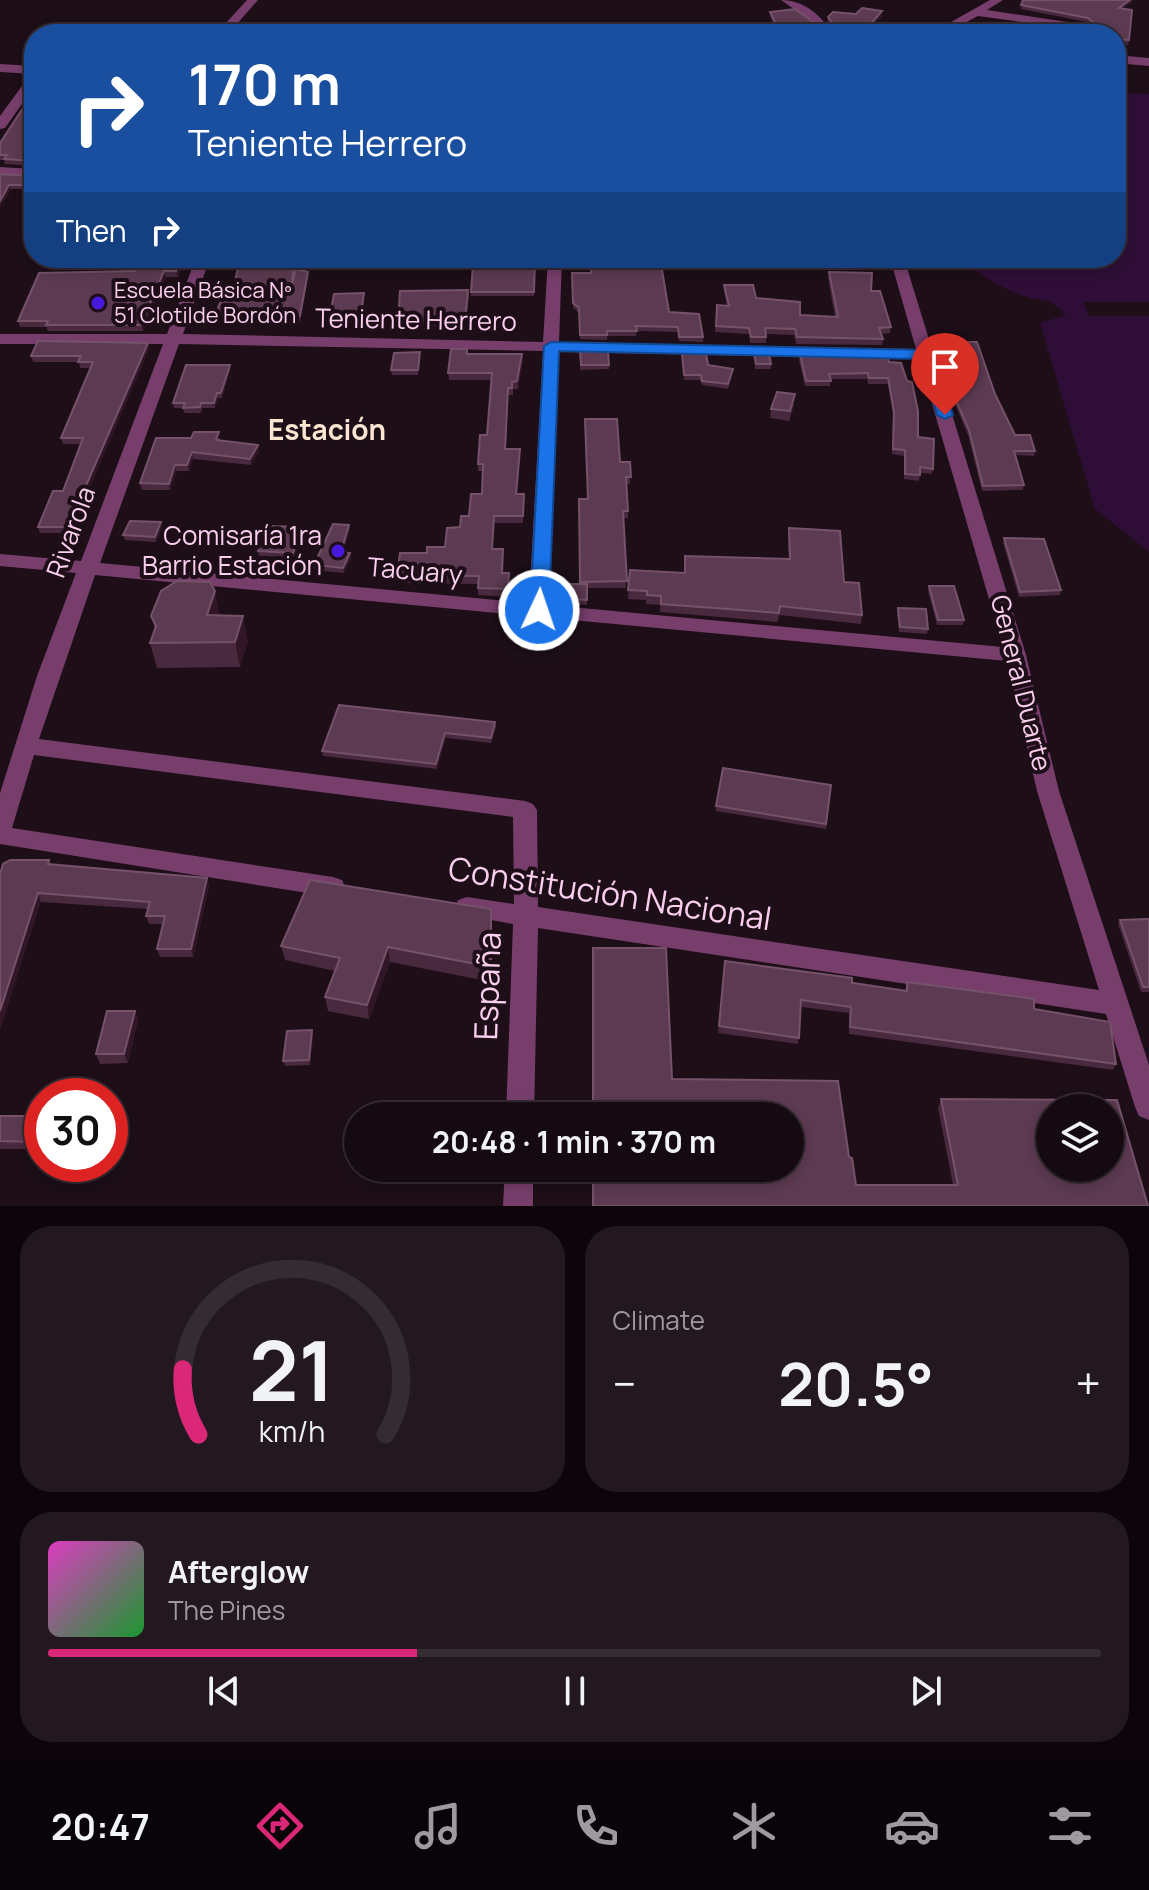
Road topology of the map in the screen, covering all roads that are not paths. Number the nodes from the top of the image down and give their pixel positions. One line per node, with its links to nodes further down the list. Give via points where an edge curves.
1 (253, 0): 5 (street)
2 (786, 0): 6 (street)
3 (998, 0): 4 (street)
4 (976, 12): 7 (street); 8 (street)
5 (231, 24)
6 (821, 24)
7 (954, 24)
8 (1059, 24)
9 (1126, 60): 10 (street)
10 (1149, 62)
11 (0, 68): 12 (street)
12 (24, 69)
13 (24, 92): 14 (street)
14 (0, 125)
15 (0, 171): 16 (street)
16 (24, 172)
17 (199, 268): 21 (street, Rivarola)
18 (555, 268): 22 (street)
19 (900, 268): 23 (street, General Duarte)
20 (0, 339): 21 (street, Teniente Herrero)
21 (173, 339): 22 (street, Teniente Herrero); 25 (street, Rivarola)
22 (551, 346): 23 (street, Teniente Herrero); 26 (street)
23 (927, 354): 27 (street, General Duarte)
24 (0, 560): 25 (street, Tacuary)
25 (87, 568): 26 (street, Tacuary); 28 (street, Rivarola)
26 (539, 610): 27 (street, Tacuary)
27 (1016, 655): 34 (street, General Duarte, via 1048,791)
28 (27, 746): 29 (street, Rivarola); 33 (street, España, via 525,810)
29 (0, 829)
30 (0, 835): 31 (street)
31 (356, 890)
32 (449, 904): 33 (street, Constitución Nacional)
33 (526, 916): 34 (street, Constitución Nacional); 35 (street, España)
34 (1116, 1004): 36 (street, General Duarte)
35 (520, 1102)
36 (1149, 1107)
37 (519, 1182): 38 (street)
38 (518, 1206)

